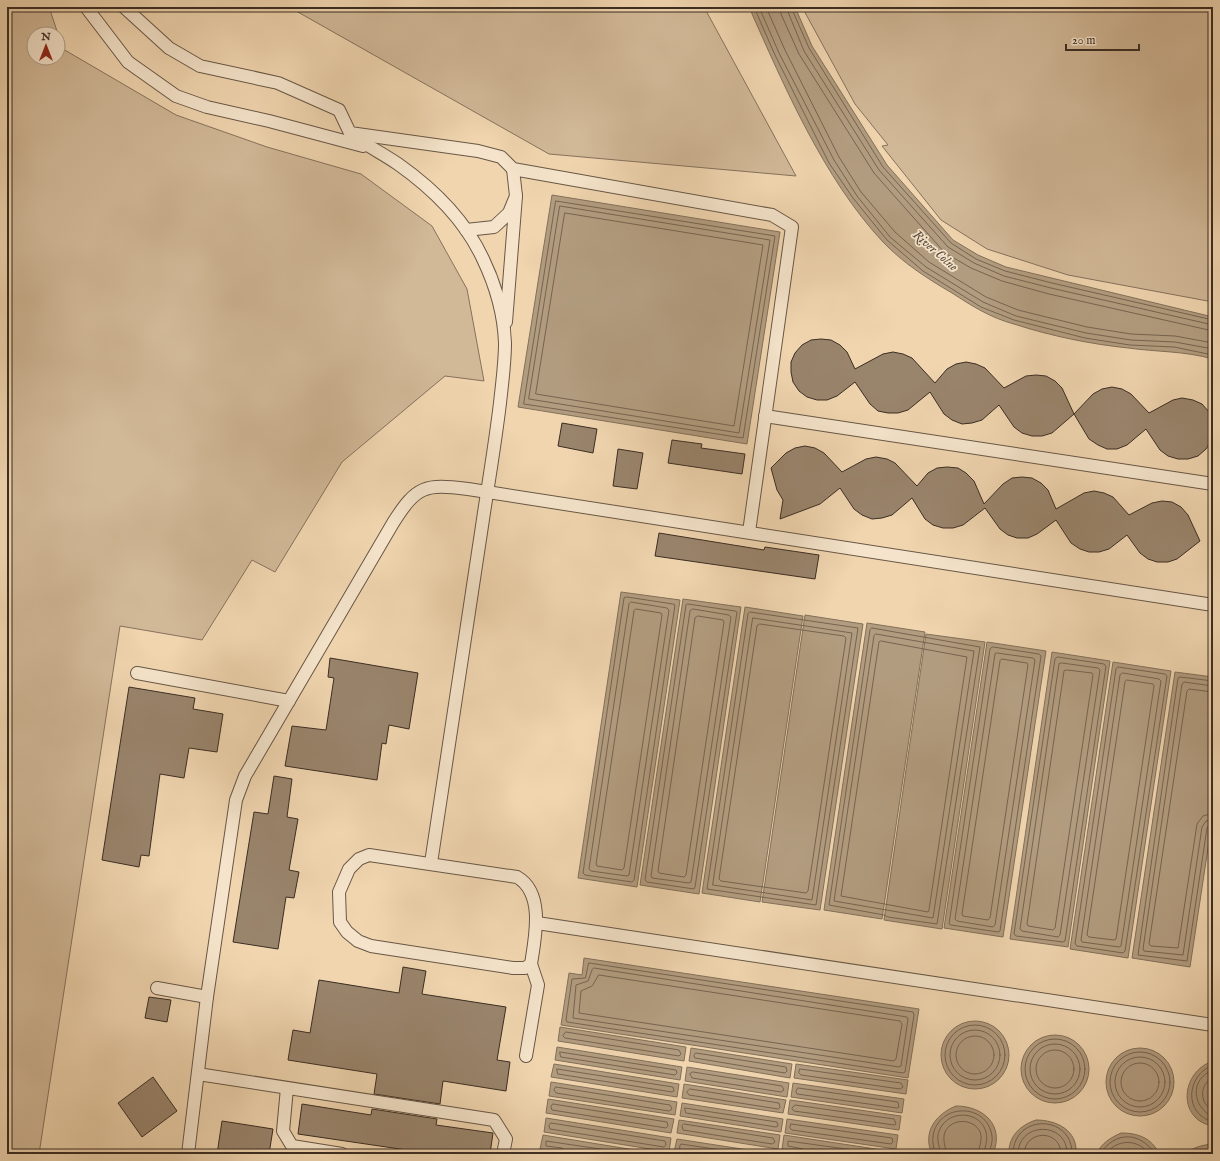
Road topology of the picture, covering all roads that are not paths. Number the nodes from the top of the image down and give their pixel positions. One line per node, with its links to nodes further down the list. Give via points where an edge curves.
1 (86, 7): 4 (lane, via 128,62 176,96 207,107 269,120)
2 (124, 7): 3 (lane, via 169,48 200,66 278,83 339,110)
3 (350, 133): 4 (lane); 5 (lane, via 478,151 501,157)
4 (368, 148): 7 (lane, via 396,163 419,180 445,204)
5 (513, 169): 6 (lane); 9 (lane, via 772,215 792,227)
6 (516, 196): 7 (lane, via 509,213 494,227); 8 (lane)
7 (466, 230): 8 (lane, via 493,284 503,323)
8 (505, 345): 11 (lane, via 495,448)
9 (765, 416): 10 (lane); 12 (lane)
10 (1213, 484)
11 (487, 492): 12 (lane); 15 (lane, via 440,486 420,490 407,500); 16 (lane)
12 (749, 532): 13 (lane)
13 (1213, 605)
14 (137, 673): 15 (lane)
15 (289, 701): 20 (lane, via 245,776 236,800)
16 (431, 863): 17 (lane, via 518,877 526,882 531,892); 18 (lane, via 369,855 359,859 349,869 339,892 340,922 346,932 371,946 513,968 525,968)
17 (537, 923): 18 (lane); 21 (lane)
18 (531, 964): 22 (lane, via 538,985)
19 (157, 988): 20 (lane)
20 (207, 997): 23 (lane)
21 (1213, 1025)
22 (526, 1056)
23 (198, 1074): 24 (lane); 26 (lane)
24 (287, 1088): 25 (lane, via 283,1131); 28 (lane, via 494,1120 506,1139)
25 (292, 1150): 27 (lane)
26 (188, 1154)
27 (342, 1154)
28 (504, 1154)

